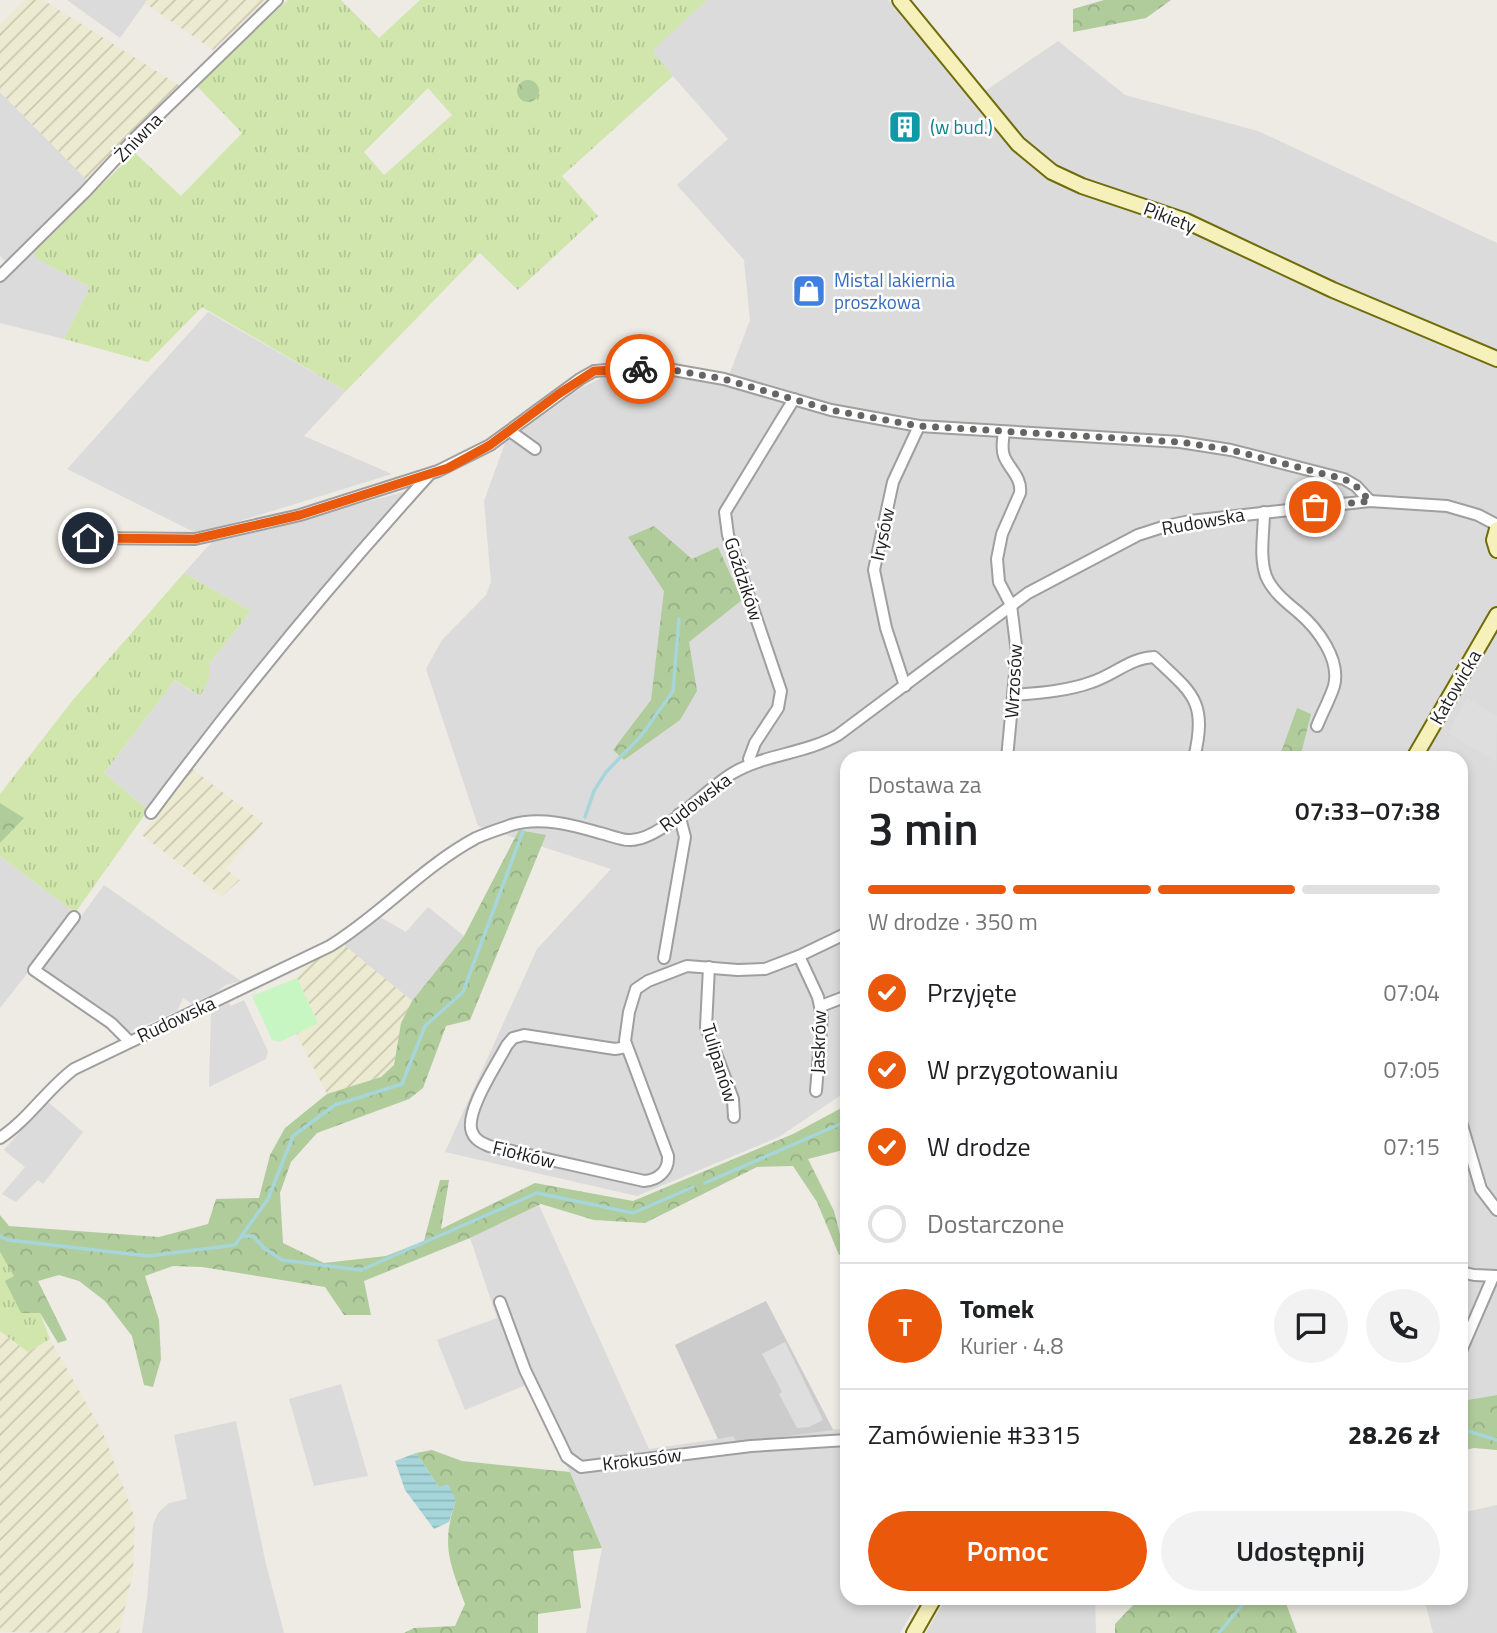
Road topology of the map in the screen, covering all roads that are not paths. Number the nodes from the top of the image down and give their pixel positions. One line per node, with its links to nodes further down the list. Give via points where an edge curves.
1 (278, 0): 3 (street, Żniwna)
2 (900, 0): 4 (street, Pikiety, via 1018,144 1052,172 1186,221)
3 (0, 276)
4 (1497, 359)
5 (794, 400): 6 (street); 7 (street, via 724,379 662,368 594,371); 24 (street, Goździków, via 725,512 728,535 781,691 778,708 755,743)
6 (919, 426): 8 (street); 18 (street, Irysów, via 893,482 874,570)
7 (510, 431): 9 (street); 10 (street, via 471,456)
8 (1004, 432): 11 (street, via 1158,440 1231,450 1344,479); 16 (street, Wrzosów, via 1004,457 1021,486 998,546 999,582)
9 (535, 449)
10 (430, 474): 14 (street, via 300,515 195,539); 25 (street, via 287,638)
11 (1370, 501): 12 (street, Rudowska); 13 (street, Rudowska, via 1447,506 1478,515)
12 (1264, 512): 16 (street, Rudowska, via 1166,526 1138,535); 20 (street, via 1266,575 1319,633 1332,661 1334,687)
13 (1497, 527): 15 (street)
14 (88, 538)
15 (1497, 550)
16 (1011, 605): 18 (street, Rudowska); 19 (street, Wrzosów, via 1017,653)
17 (1497, 615): 23 (street, Katowicka)
18 (905, 686): 24 (street, Rudowska, via 824,743)
19 (1014, 695): 21 (street, Wrzosów); 22 (street, via 1092,682 1140,658 1154,657 1193,696 1198,709)
20 (1317, 726)
21 (1008, 751)
22 (1195, 751)
23 (1418, 751)
24 (751, 764): 26 (street, Rudowska)
25 (150, 813)
26 (679, 814): 30 (street, via 685,837); 34 (street, Rudowska, via 657,831 629,841 547,821 515,824 477,838 330,946)
27 (74, 917): 34 (street, via 34,970 111,1023)
28 (840, 936): 29 (street)
29 (799, 956): 31 (street, via 765,969); 33 (street, Jaskrów)
30 (664, 958)
31 (709, 967): 35 (street, via 679,968 636,989); 37 (street, Tulipanów, via 706,1027 733,1099)
32 (840, 999): 33 (street)
33 (821, 1006): 36 (street, Jaskrów)
34 (129, 1041): 38 (street, Rudowska, via 67,1074)
35 (626, 1047): 35 (street, Fiołków, via 524,1035 513,1038 475,1108 473,1134 489,1146 644,1181 655,1179 664,1171 668,1156)
36 (816, 1091)
37 (734, 1117)
38 (0, 1138)
39 (1468, 1147): 40 (street, via 1480,1189)
40 (1497, 1210)
41 (1468, 1273): 42 (street)
42 (1495, 1277): 44 (street)
43 (500, 1301): 45 (street, Krokusów, via 525,1370 561,1445 567,1457 581,1467 751,1446)
44 (1468, 1336)
45 (840, 1440)
46 (930, 1605): 47 (street)
47 (914, 1633)

